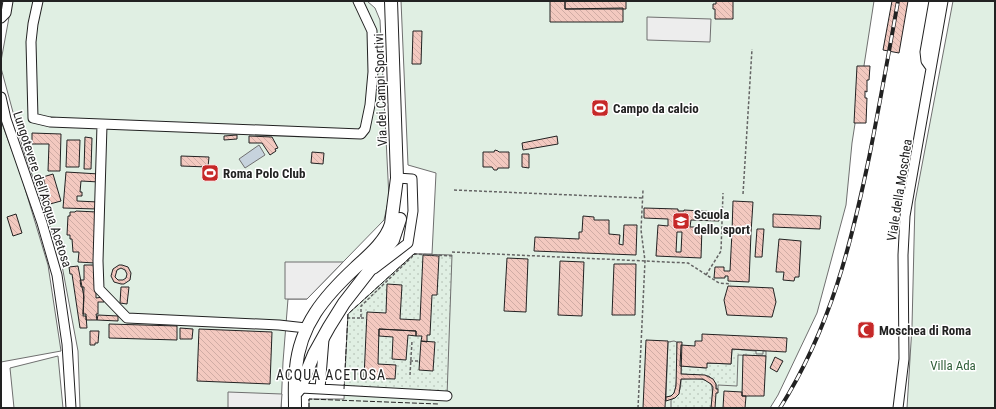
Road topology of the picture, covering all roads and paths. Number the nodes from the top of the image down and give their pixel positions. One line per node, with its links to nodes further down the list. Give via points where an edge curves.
1 (8, 1): 7 (street, via 6,13)
2 (38, 1): 11 (street, via 31,42 33,118 50,122)
3 (358, 1): 11 (street, via 372,31 373,72 370,105 365,129 361,134)
4 (391, 1): 12 (main road, Via dei Campi Sportivi)
5 (934, 1): 9 (street, via 925,52 926,62)
6 (943, 1): 9 (street, Viale della Moschea)
7 (1, 18)
8 (752, 49): 16 (path)
9 (931, 68): 43 (street, Viale della Moschea, via 905,216 904,359)
10 (1, 97): 40 (street, Lungotevere dell'Acqua Acetosa, via 57,275 67,344)
11 (102, 125): 29 (street, via 99,289 127,318 279,325)
12 (397, 178): 18 (main road, Via dei Campi Sportivi); 19 (main road, Via dei Campi Sportivi)
13 (454, 190): 17 (path)
14 (643, 190): 17 (path)
15 (723, 193): 23 (path, via 721,251)
16 (743, 194)
17 (643, 198): 22 (path, via 641,230)
18 (394, 211): 19 (street); 29 (main road, Via dei Campi Sportivi, via 385,236 328,295)
19 (405, 225): 24 (main road, Via dei Campi Sportivi); 24 (street, via 408,243)
20 (452, 252): 22 (path)
21 (452, 256): 27 (path, via 415,254 361,306)
22 (644, 261): 23 (path, via 688,263); 42 (path)
23 (706, 275): 25 (path, via 719,283)
24 (364, 276): 30 (main road, Via dei Campi Sportivi)
25 (731, 284)
26 (347, 318): 27 (path)
27 (361, 318): 28 (path)
28 (367, 318)
29 (309, 322): 30 (main road, via 319,320 323,325); 38 (main road, Via dei Campi Sportivi, via 300,343 297,361 295,380)
30 (324, 334): 37 (street); 38 (main road, Via dei Campi Sportivi)
31 (412, 341): 33 (path)
32 (407, 344): 33 (path)
33 (411, 344): 34 (path)
34 (410, 360): 35 (path); 36 (path)
35 (420, 361)
36 (410, 375)
37 (320, 389): 38 (street); 39 (street)
38 (298, 391): 41 (main road, Via dei Campi Sportivi)
39 (447, 396)
40 (71, 408)
41 (295, 408)
42 (638, 408)
43 (898, 408)

